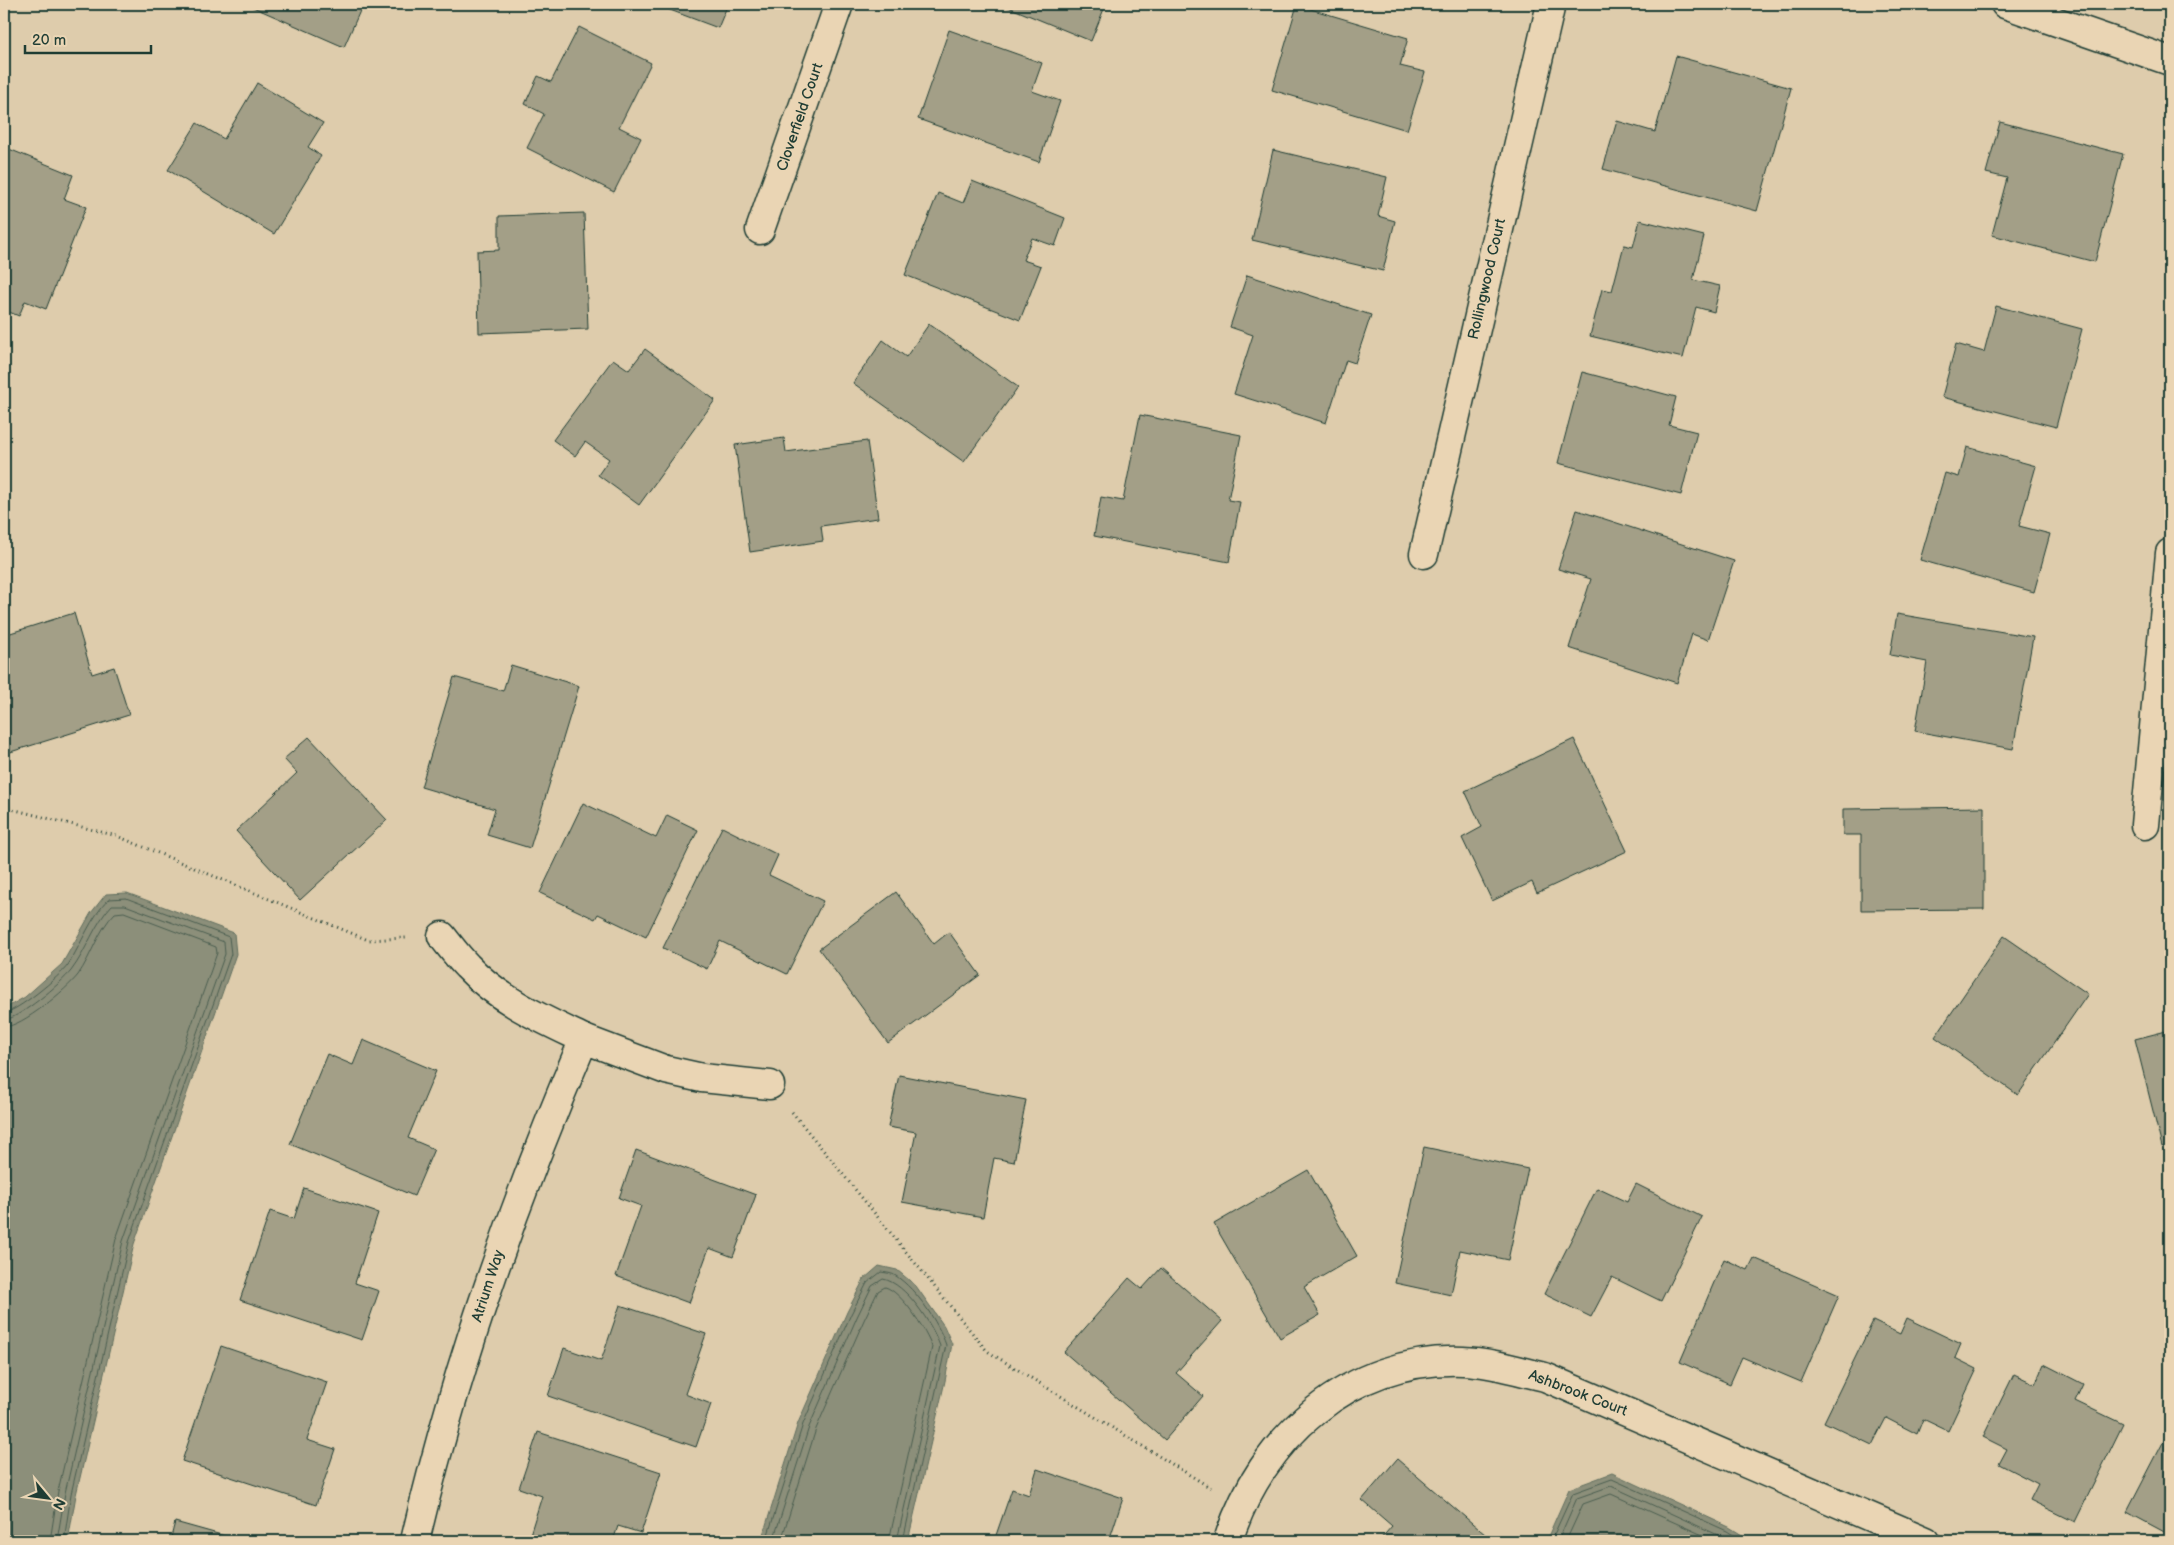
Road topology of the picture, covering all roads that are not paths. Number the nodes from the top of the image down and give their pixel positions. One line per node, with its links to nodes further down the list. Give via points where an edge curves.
1 (839, 4): 5 (street, Cloverfield Court)
2 (1551, 4): 7 (street, Rollingwood Court)
3 (2005, 4): 4 (street)
4 (2170, 61)
5 (760, 230)
6 (2170, 553): 8 (street)
7 (1424, 554)
8 (2145, 825)
9 (442, 936): 10 (street, via 467,966 495,991 522,1010)
10 (584, 1039): 11 (street, via 666,1070 702,1078); 12 (street, Atrium Way, via 526,1178 497,1258 446,1422)
11 (770, 1085)
12 (415, 1541)
13 (1228, 1541): 14 (street, Ashbrook Court, via 1241,1506 1270,1457 1298,1425 1330,1399 1361,1381 1392,1369 1464,1361 1553,1380)
14 (1926, 1541)

